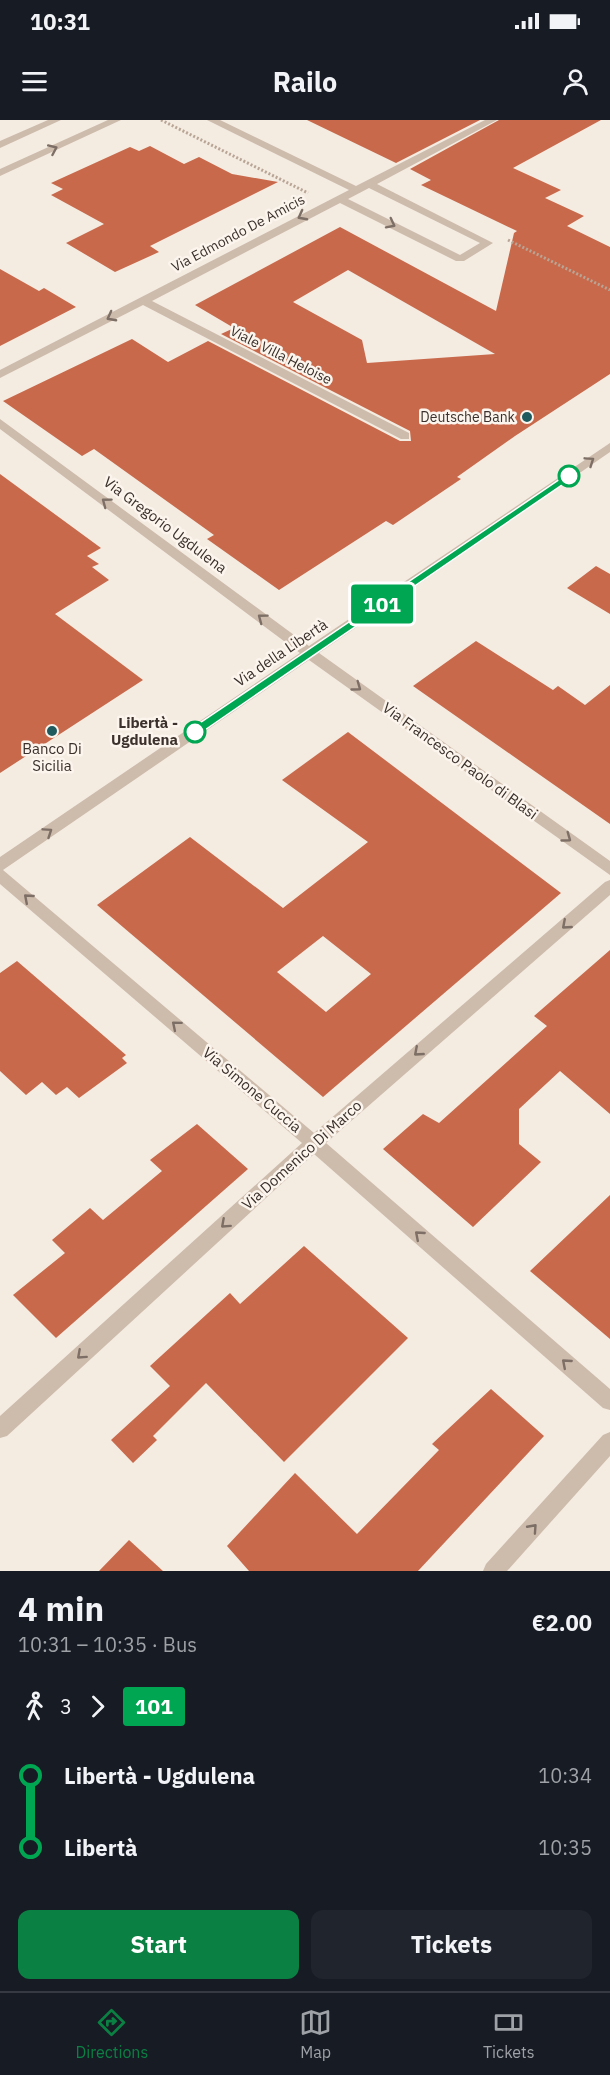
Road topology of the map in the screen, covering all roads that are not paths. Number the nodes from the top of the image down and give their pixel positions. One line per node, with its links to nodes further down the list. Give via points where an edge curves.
1 (39, 120): 6 (street)
2 (56, 120): 7 (street)
3 (116, 120): 8 (street, one-way to 3)
4 (212, 120): 10 (street)
5 (492, 120): 9 (street, Via Edmondo De Amicis)
6 (0, 137)
7 (0, 145)
8 (0, 173)
9 (367, 183): 10 (street, Via Edmondo De Amicis); 11 (street, one-way to 9, via 460,259 488,243)
10 (354, 189): 11 (street, Via Edmondo De Amicis)
11 (338, 198): 12 (street, Via Edmondo De Amicis, one-way to 12)
12 (142, 300): 13 (street, Via Edmondo De Amicis, one-way to 13); 15 (street, Viale Villa Heloise)
13 (0, 375)
14 (0, 423): 17 (street, Via Gregorio Ugdulena, one-way to 14)
15 (405, 436)
16 (610, 447): 17 (street, Via della Libertà, one-way to 16)
17 (310, 653): 18 (street, Via della Libertà, one-way to 17); 19 (street, Via Francesco Paolo di Blasi, one-way to 19)
18 (0, 865)
19 (610, 868)
20 (0, 875): 22 (street, Via Simone Cuccia, one-way to 20)
21 (610, 886): 22 (street, Via Domenico Di Marco, one-way to 22)
22 (314, 1143): 23 (street, Via Simone Cuccia, one-way to 22); 24 (street, Via Domenico Di Marco, one-way to 24)
23 (610, 1401)
24 (0, 1429)
25 (610, 1442): 26 (street, one-way to 25)
26 (493, 1571)

